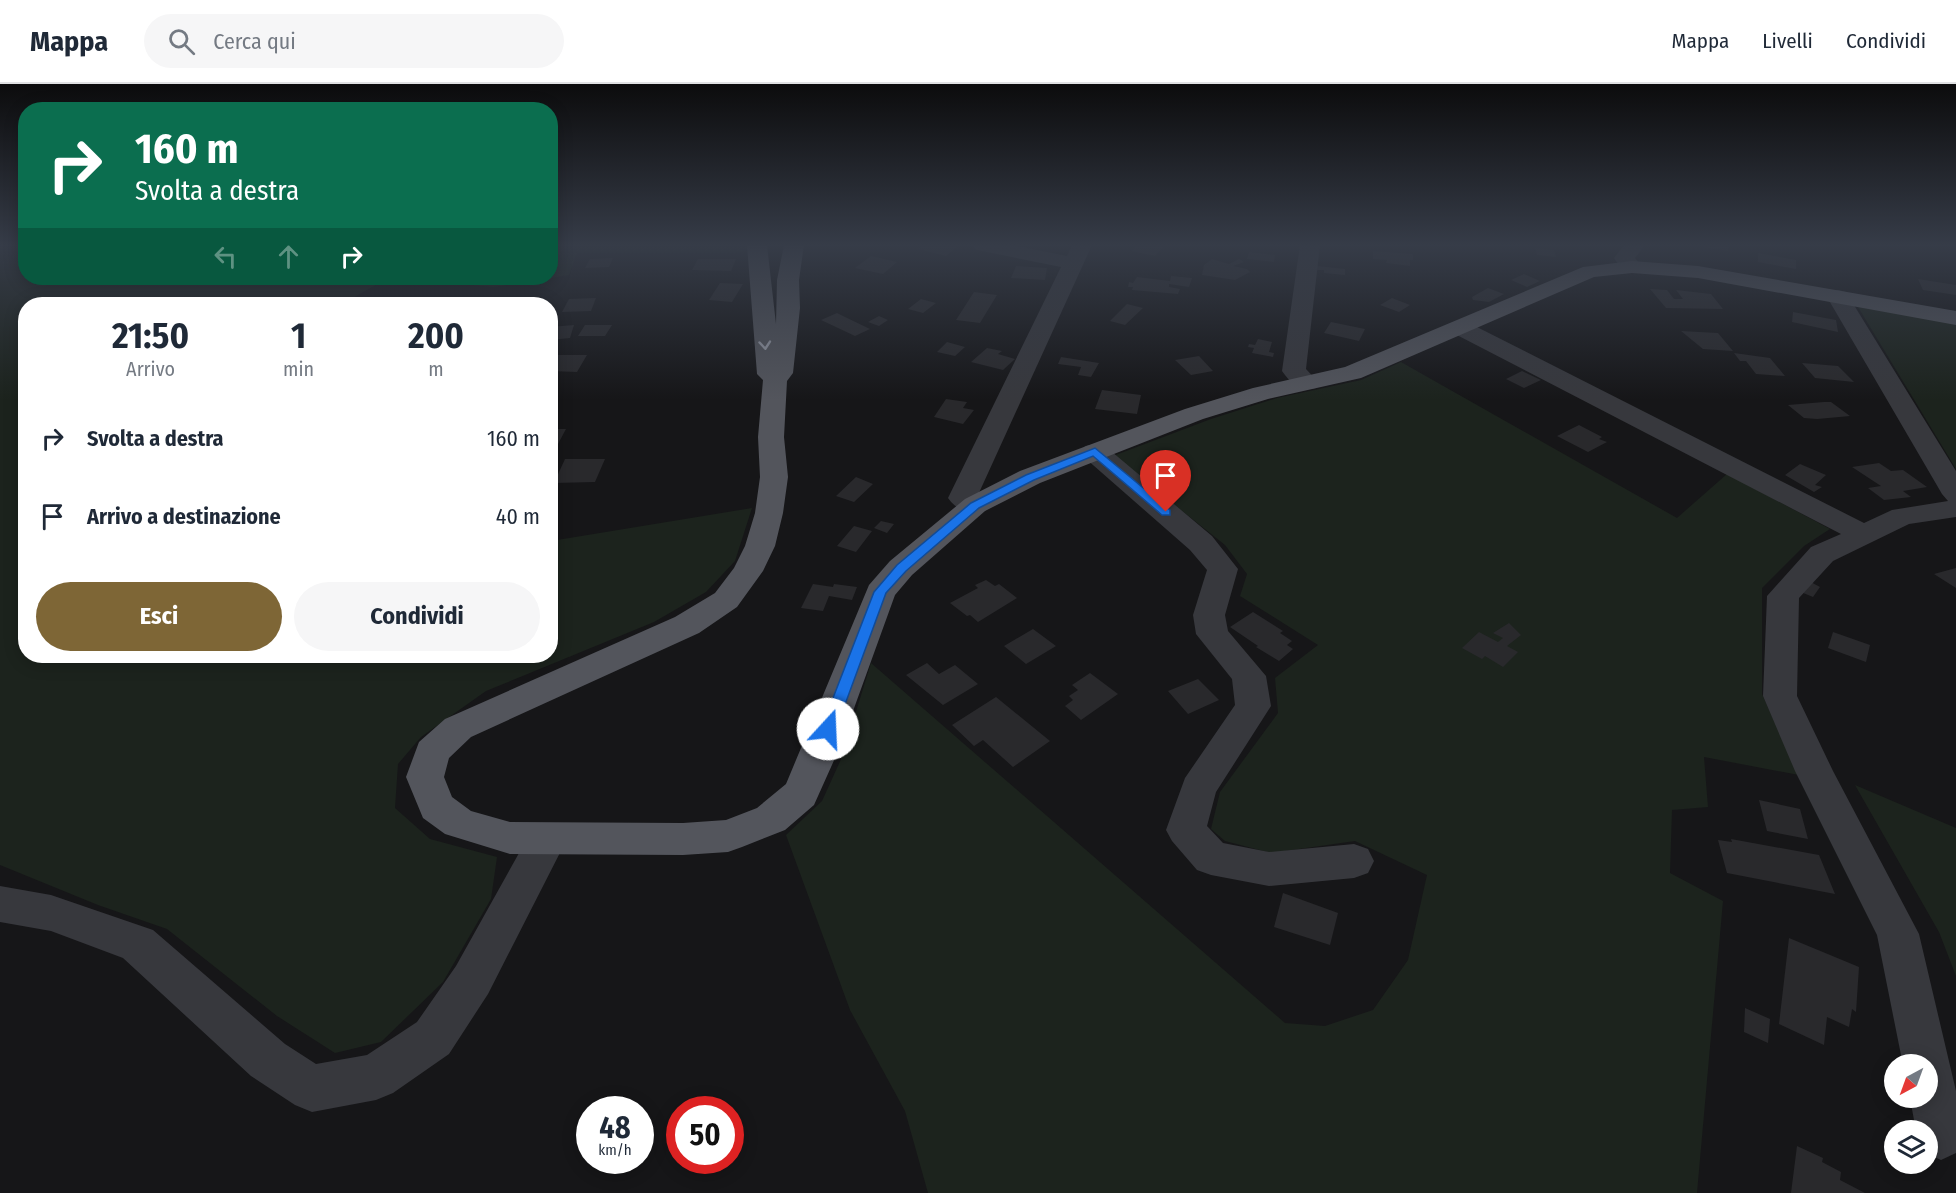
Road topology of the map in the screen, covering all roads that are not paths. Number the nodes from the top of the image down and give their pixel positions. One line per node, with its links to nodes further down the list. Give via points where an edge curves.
1 (762, 297): 9 (main road, one-way to 9, via 767,372)
2 (789, 297): 9 (main road, via 781,373)
3 (1058, 297): 13 (street, via 962,498)
4 (1303, 297): 10 (street, via 1294,371)
5 (1529, 297): 8 (main road)
6 (1838, 297): 7 (main road); 12 (street)
7 (1956, 318)
8 (1461, 328): 10 (main road, via 1352,373); 15 (street)
9 (775, 380): 16 (main road, via 771,437 774,477 769,513 748,571 726,600 687,625 458,728 432,752 425,777 437,807 459,823 510,838)
10 (1307, 383): 11 (main road, via 1194,414)
11 (1095, 452): 13 (main road, via 1030,477); 17 (street, via 1201,543 1223,569 1209,615 1212,634 1249,675 1253,706 1198,789 1186,830 1211,858 1269,869)
12 (1956, 494)
13 (975, 505): 16 (main road, via 901,568 880,592 801,794 771,819 728,836)
14 (1956, 508): 15 (street, via 1902,516)
15 (1864, 534): 19 (street, via 1822,554 1783,596 1780,696 1898,934)
16 (547, 838): 18 (street, via 472,980 433,1038 376,1077 312,1088 268,1060 138,944 51,913)
17 (1354, 861)
18 (0, 904)
19 (1924, 1054)
20 (1936, 1108): 21 (street)
21 (1941, 1135)

